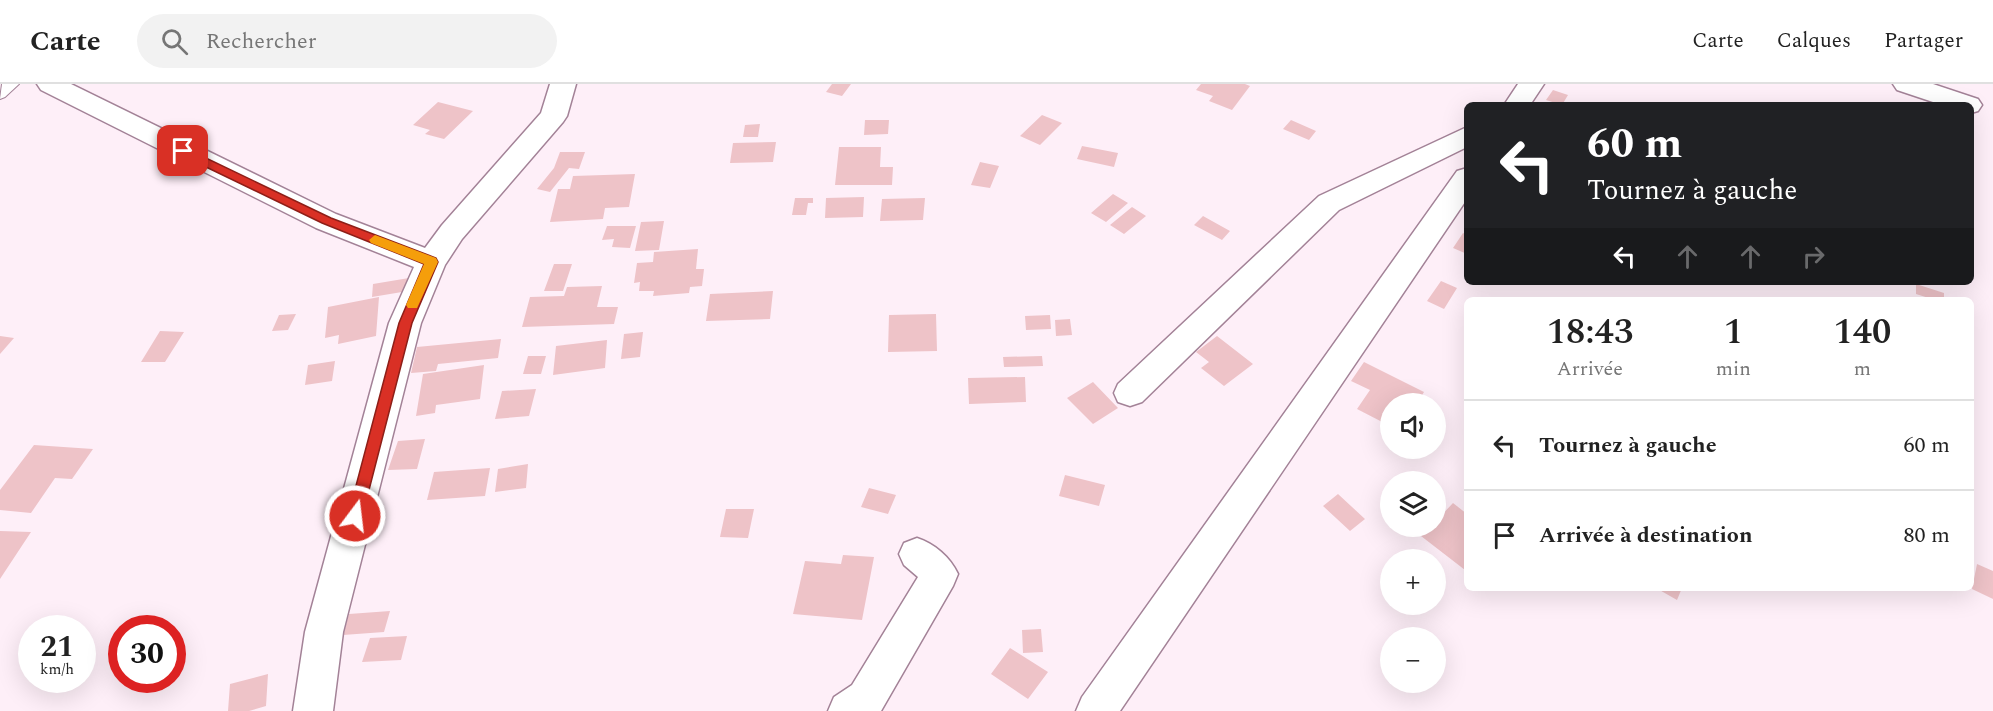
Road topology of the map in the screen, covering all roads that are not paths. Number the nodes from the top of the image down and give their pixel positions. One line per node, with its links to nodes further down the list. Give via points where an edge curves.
1 (12, 84): 6 (lane)
2 (50, 84): 13 (street, via 326,220)
3 (563, 84): 13 (street, via 554,116 452,232)
4 (1531, 84): 7 (street)
5 (1906, 84): 8 (street)
6 (0, 94)
7 (1519, 102)
8 (1961, 102)
9 (1974, 106): 10 (street)
10 (1993, 113)
11 (1464, 137): 14 (street, via 1329,203)
12 (1464, 182): 18 (street)
13 (432, 262): 16 (street, via 405,323 324,632)
14 (1130, 393)
15 (917, 554): 17 (street, via 940,574 866,699)
16 (314, 711)
17 (848, 711)
18 (1096, 711)

